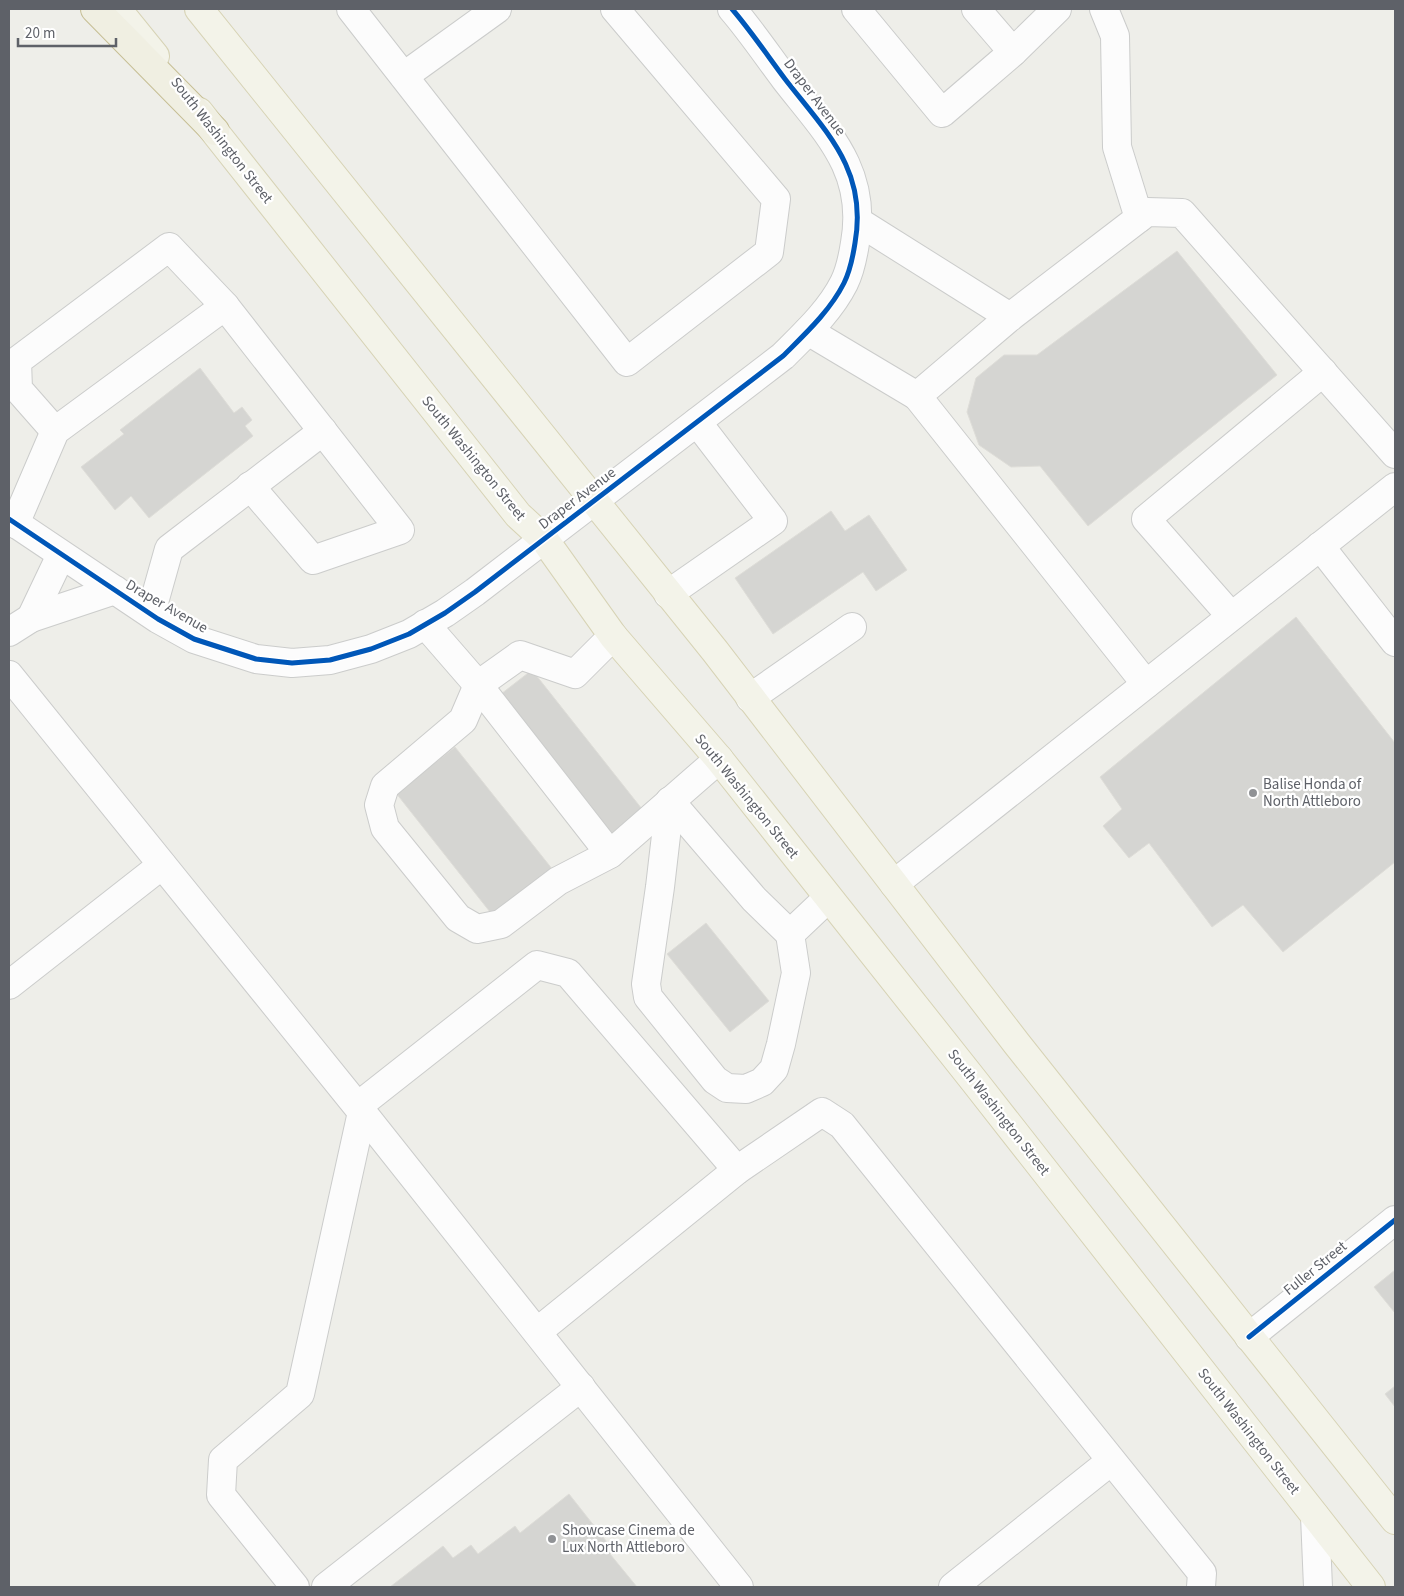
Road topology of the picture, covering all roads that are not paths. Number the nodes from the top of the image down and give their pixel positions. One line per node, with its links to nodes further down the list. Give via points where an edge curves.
1 (95, 9): 14 (highway)
2 (117, 9): 14 (main road, South Washington Street)
3 (199, 9): 28 (main road)
4 (351, 9): 13 (street)
5 (497, 9): 13 (street)
6 (615, 9): 13 (street, via 776,199 769,252 627,362)
7 (732, 9): 16 (street, Draper Avenue, via 843,157 856,193)
8 (856, 9): 12 (street, via 942,114)
9 (976, 9): 12 (street)
10 (1057, 9): 12 (street)
11 (1104, 9): 15 (street, via 1115,36 1118,147)
12 (1013, 52)
13 (404, 76)
14 (215, 131): 30 (main road, South Washington Street, via 518,515)
15 (1139, 218): 18 (street); 20 (street, via 1147,212 1182,213)
16 (859, 222): 18 (street); 19 (street, Draper Avenue, via 844,282 830,305)
17 (224, 306): 23 (street); 23 (street, via 169,247 17,361 18,389); 24 (street)
18 (1010, 317): 21 (street)
19 (808, 330): 21 (street); 22 (street, Draper Avenue, via 783,356)
20 (1323, 372): 25 (street); 36 (street, via 1146,519)
21 (917, 396): 43 (street)
22 (697, 422): 28 (street, Draper Avenue); 34 (street, via 773,521)
23 (55, 431): 29 (street)
24 (323, 431): 26 (street); 26 (street, via 400,530 313,560)
25 (1395, 454)
26 (250, 486): 35 (street, via 169,549)
27 (1395, 487): 31 (street)
28 (594, 501): 30 (street, Draper Avenue); 34 (main road)
29 (12, 521): 32 (street, Draper Avenue)
30 (544, 539): 37 (street, Draper Avenue, via 475,592); 40 (main road, South Washington Street)
31 (1320, 546): 36 (street); 41 (street)
32 (62, 554): 33 (street, Draper Avenue); 38 (street)
33 (115, 590): 35 (street, Draper Avenue); 38 (street)
34 (668, 594): 45 (main road)
35 (150, 614): 37 (street, Draper Avenue, via 194,639 216,647 256,659 292,663 330,660 371,649)
36 (1231, 616): 43 (street)
37 (425, 624): 44 (street)
38 (20, 625)
39 (852, 627): 45 (street)
40 (613, 636): 44 (street, via 575,674 520,655); 46 (main road, South Washington Street)
41 (1395, 642)
42 (9, 675): 49 (street)
43 (1146, 684): 50 (street)
44 (478, 685): 48 (street); 48 (street, via 463,720 385,786 379,805 385,828 458,918 477,929 501,924 558,881)
45 (750, 698): 50 (main road)
46 (719, 759): 47 (street); 51 (main road, South Washington Street)
47 (670, 801): 48 (street); 52 (street, via 754,899); 52 (street, via 646,984 648,997 715,1080 727,1088 746,1089 762,1082 774,1069 796,973)
48 (610, 854)
49 (162, 864): 53 (street); 54 (street)
50 (894, 884): 58 (main road)
51 (828, 898): 52 (street); 61 (main road, South Washington Street)
52 (790, 934)
53 (9, 985)
54 (360, 1109): 55 (street, via 537,965 568,973); 57 (street); 63 (street, via 300,1394 223,1460 221,1496)
55 (737, 1170): 57 (street); 60 (street, via 822,1112 842,1125)
56 (1395, 1220): 58 (street, Fuller Street)
57 (537, 1332): 59 (street)
58 (1250, 1337): 62 (main road)
59 (581, 1387): 64 (street); 65 (street)
60 (1111, 1461): 66 (street); 67 (street, via 1202,1574)
61 (1314, 1516): 68 (street); 69 (main road, South Washington Street)
62 (1395, 1520)
63 (295, 1587)
64 (326, 1587)
65 (739, 1587)
66 (953, 1587)
67 (1201, 1587)
68 (1318, 1587)
69 (1371, 1587)

